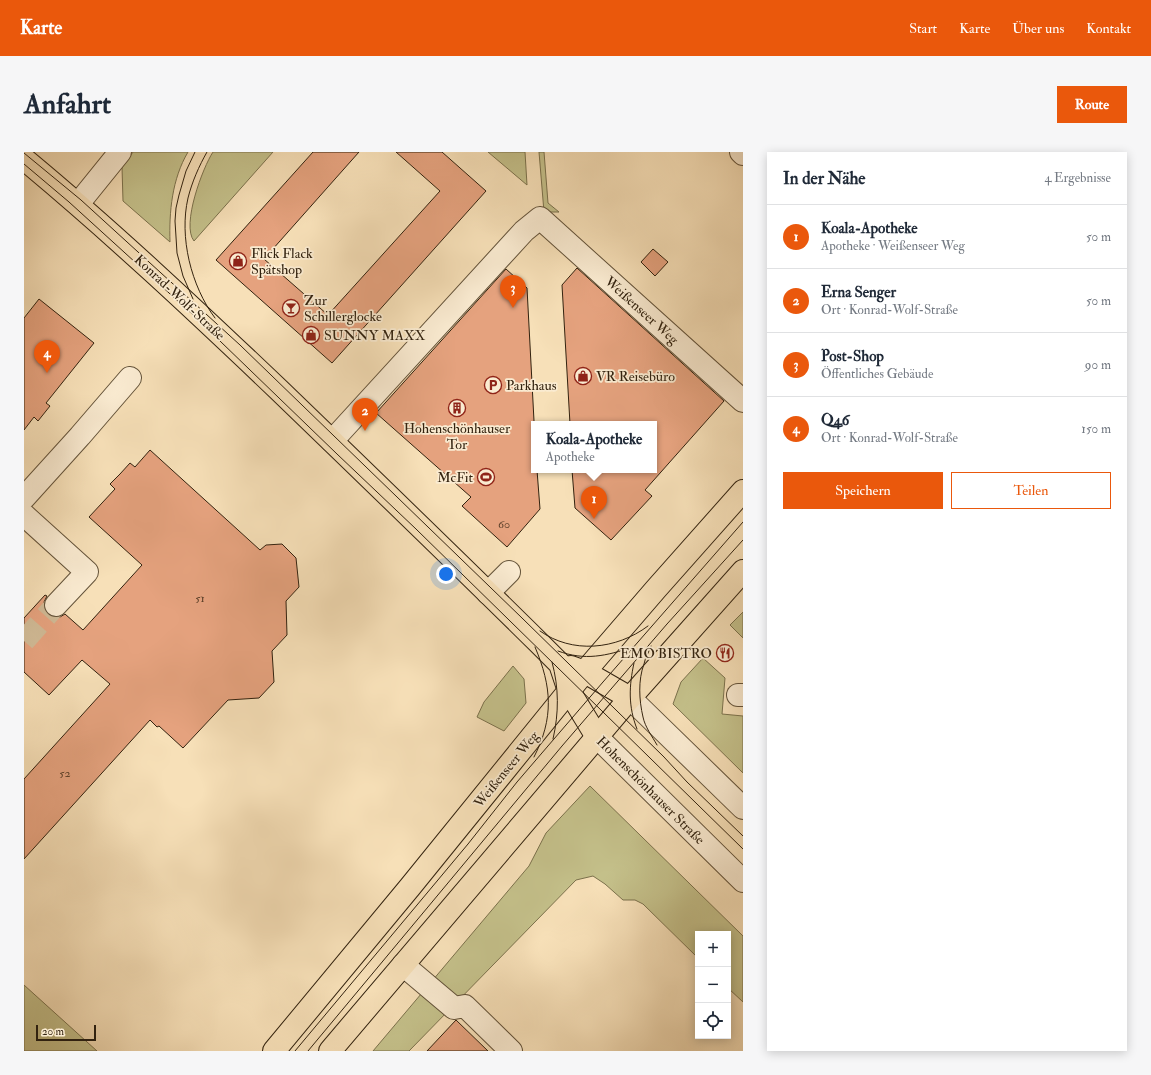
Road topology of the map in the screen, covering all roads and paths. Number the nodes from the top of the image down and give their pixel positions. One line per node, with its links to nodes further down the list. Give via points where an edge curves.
1 (120, 152): 3 (street)
2 (24, 158): 3 (main road, Konrad-Wolf-Straße)
3 (78, 204): 6 (main road, Konrad-Wolf-Straße, via 206,320)
4 (130, 378): 8 (street)
5 (743, 401): 6 (street, Weißenseer Weg, via 540,218 524,231)
6 (332, 441): 12 (main road, Konrad-Wolf-Straße)
7 (743, 491): 15 (main road, Weißenseer Weg)
8 (24, 498)
9 (24, 515): 13 (street, via 87,572)
10 (743, 571): 17 (main road)
11 (509, 572): 12 (street)
12 (488, 593): 14 (main road, Konrad-Wolf-Straße)
13 (56, 605)
14 (560, 664): 15 (main road, Konrad-Wolf-Straße); 16 (main road, Konrad-Wolf-Straße)
15 (585, 672): 16 (main road, Weißenseer Weg); 17 (main road)
16 (569, 691): 18 (main road, Hohenschönhauser Straße); 22 (main road, Weißenseer Weg)
17 (630, 698): 18 (main road); 19 (street)
18 (597, 737): 20 (street, Hohenschönhauser Straße); 21 (main road)
19 (743, 808)
20 (743, 881)
21 (403, 965): 23 (main road); 24 (street, via 454,1008 465,1006)
22 (274, 1051)
23 (330, 1051)
24 (511, 1051)

